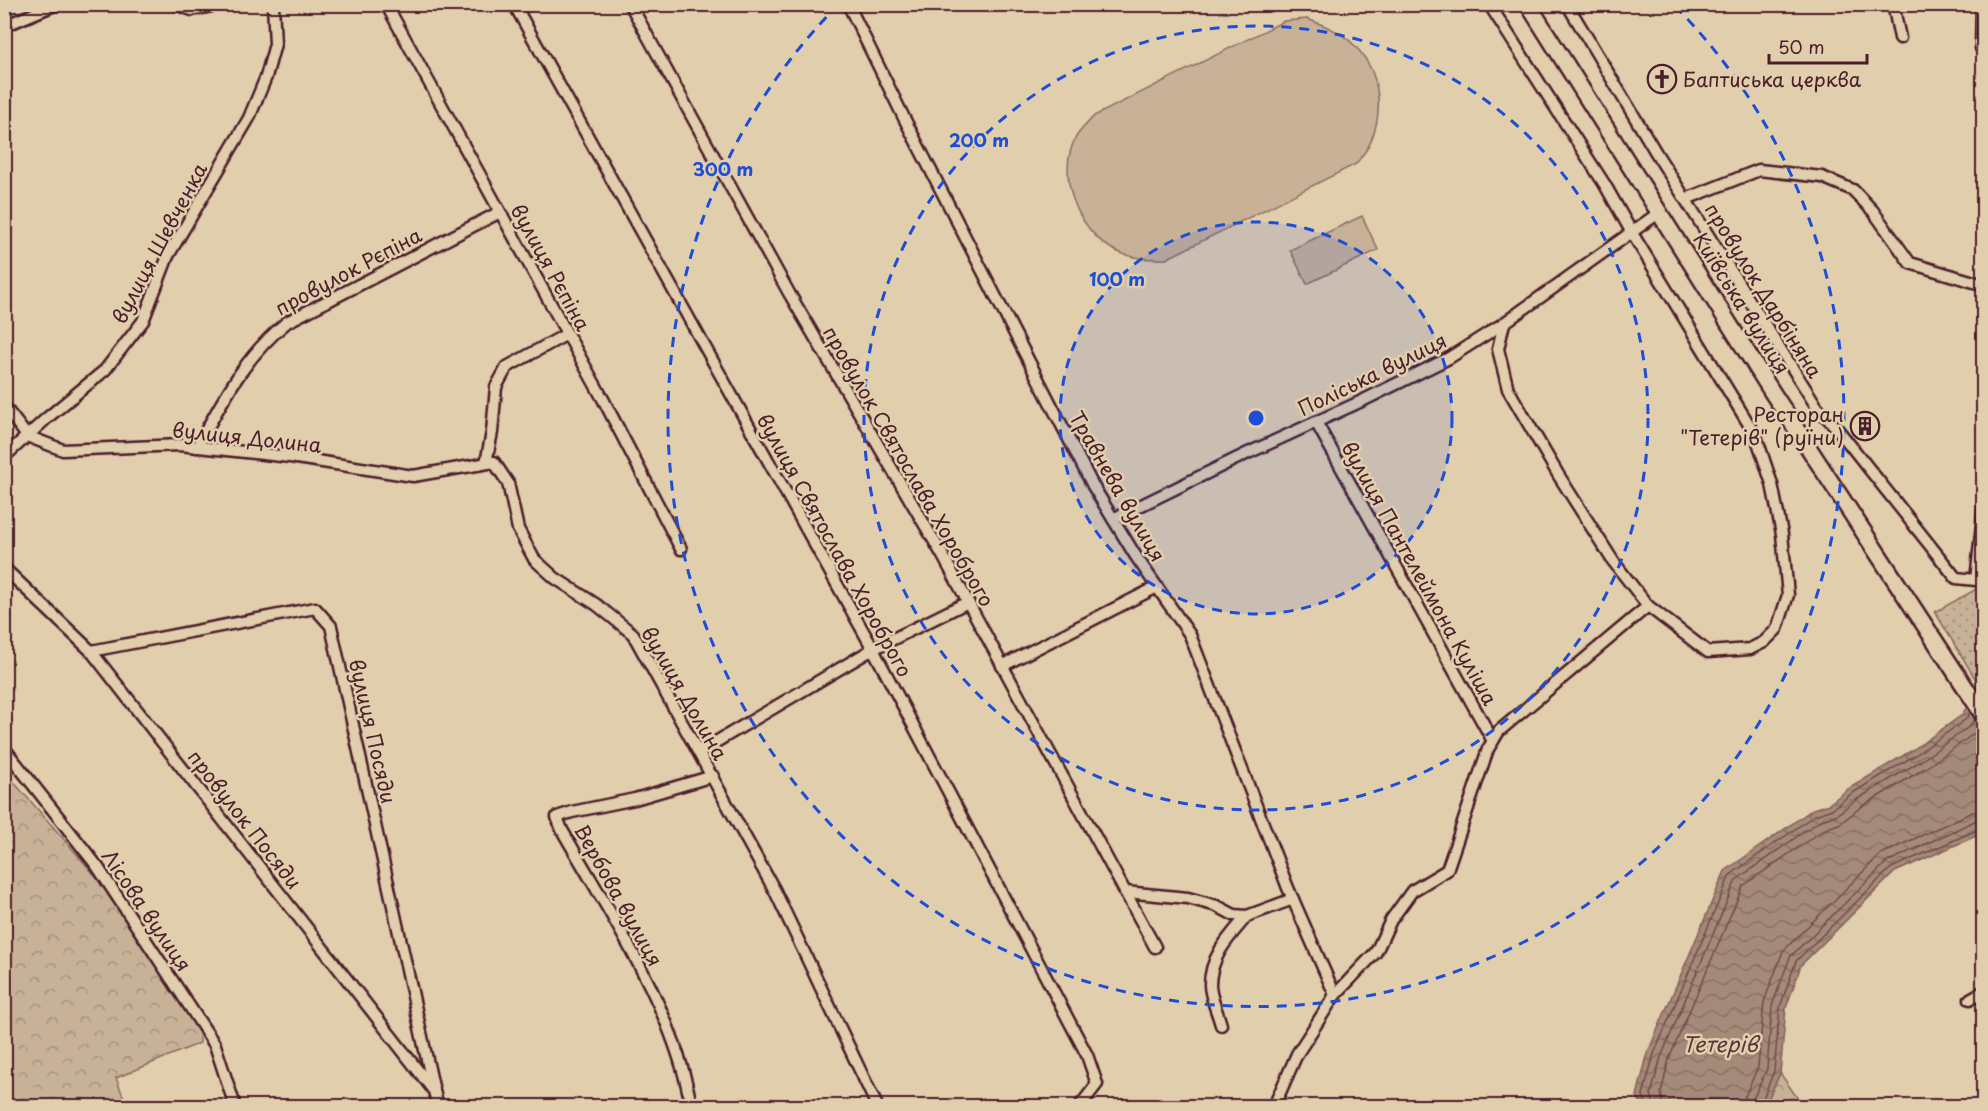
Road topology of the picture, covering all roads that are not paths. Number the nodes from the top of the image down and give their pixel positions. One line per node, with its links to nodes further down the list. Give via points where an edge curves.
1 (57, 4): 14 (street)
2 (175, 4): 3 (street, via 192,10)
3 (223, 4)
4 (273, 4): 26 (street, вулиця Шевченка, via 275,44 266,77 249,118 168,256 144,321 105,370)
5 (386, 4): 18 (street, вулиця Рєпіна)
6 (514, 4): 37 (street, вулиця Святослава Хороброго)
7 (630, 4): 35 (street, провулок Святослава Хороброго, via 789,293)
8 (848, 4): 31 (street, Травнева вулиця, via 1005,317)
9 (1490, 4): 20 (street)
10 (1528, 4): 19 (main road, Київська вулиця)
11 (1567, 4): 17 (street)
12 (1893, 4): 15 (street)
13 (1982, 4): 16 (street)
14 (4, 26)
15 (1900, 38)
16 (1981, 48)
17 (1686, 199): 21 (street, via 1758,170 1822,177 1853,190 1910,263); 30 (street, провулок Дарбіняна, via 1817,407 1956,578 1976,580)
18 (500, 212): 23 (street, вулиця Рєпіна); 27 (street, провулок Рєпіна, via 287,322 270,336 234,380)
19 (1660, 212): 20 (street, Поліська вулиця); 40 (main road, Київська вулиця)
20 (1632, 233): 22 (street, Поліська вулиця); 36 (street, via 1756,436 1772,484 1788,595 1777,629 1750,649 1708,652)
21 (1983, 285)
22 (1504, 323): 25 (street, Поліська вулиця, via 1449,358); 36 (street, via 1498,350 1508,389 1613,561)
23 (567, 334): 29 (street, via 507,367 496,387); 32 (street, вулиця Рєпіна)
24 (4, 406): 26 (street)
25 (1316, 422): 31 (street, Поліська вулиця); 41 (street, вулиця Пантелеймона Куліша)
26 (27, 436): 27 (street, вулиця Долина, via 63,450); 28 (street, вулиця Шевченка)
27 (196, 447): 29 (street, вулиця Долина, via 413,476)
28 (4, 457)
29 (486, 463): 43 (street, вулиця Долина, via 494,462 508,483 518,529 534,559 633,634)
30 (1983, 505)
31 (1113, 519): 34 (street, Травнева вулиця)
32 (681, 549)
33 (4, 568): 38 (street, провулок Посяди)
34 (1157, 587): 39 (street); 46 (street, Травнева вулиця, via 1190,635)
35 (968, 602): 37 (street); 39 (street, провулок Святослава Хороброго)
36 (1648, 606): 41 (street)
37 (873, 649): 43 (street); 58 (street, вулиця Святослава Хороброго, via 1087,1055 1097,1084)
38 (92, 651): 53 (street, провулок Посяди); 53 (street, вулиця Посяди, via 315,608 331,626)
39 (1002, 666): 45 (street, провулок Святослава Хороброго)
40 (1983, 716)
41 (1493, 741): 50 (street, via 1446,870 1412,891 1390,920 1376,952)
42 (4, 748): 54 (street, Лісова вулиця, via 97,866 215,1045)
43 (699, 752): 44 (street, вулиця Долина)
44 (712, 776): 56 (street, Вербова вулиця, via 557,818 664,1014); 57 (street, вулиця Долина, via 775,891)
45 (1125, 892): 47 (street, via 1188,898); 48 (street, провулок Святослава Хороброго)
46 (1293, 899): 47 (street); 50 (street, Травнева вулиця)
47 (1247, 916): 52 (street, via 1222,946 1213,968 1210,986)
48 (1155, 947)
49 (1983, 991): 51 (street)
50 (1335, 995): 59 (street, via 1297,1054)
51 (1970, 999)
52 (1221, 1025)
53 (434, 1090): 55 (street, провулок Посяди)
54 (235, 1107)
55 (438, 1107)
56 (691, 1107)
57 (877, 1107)
58 (1080, 1107)
59 (1274, 1107)

